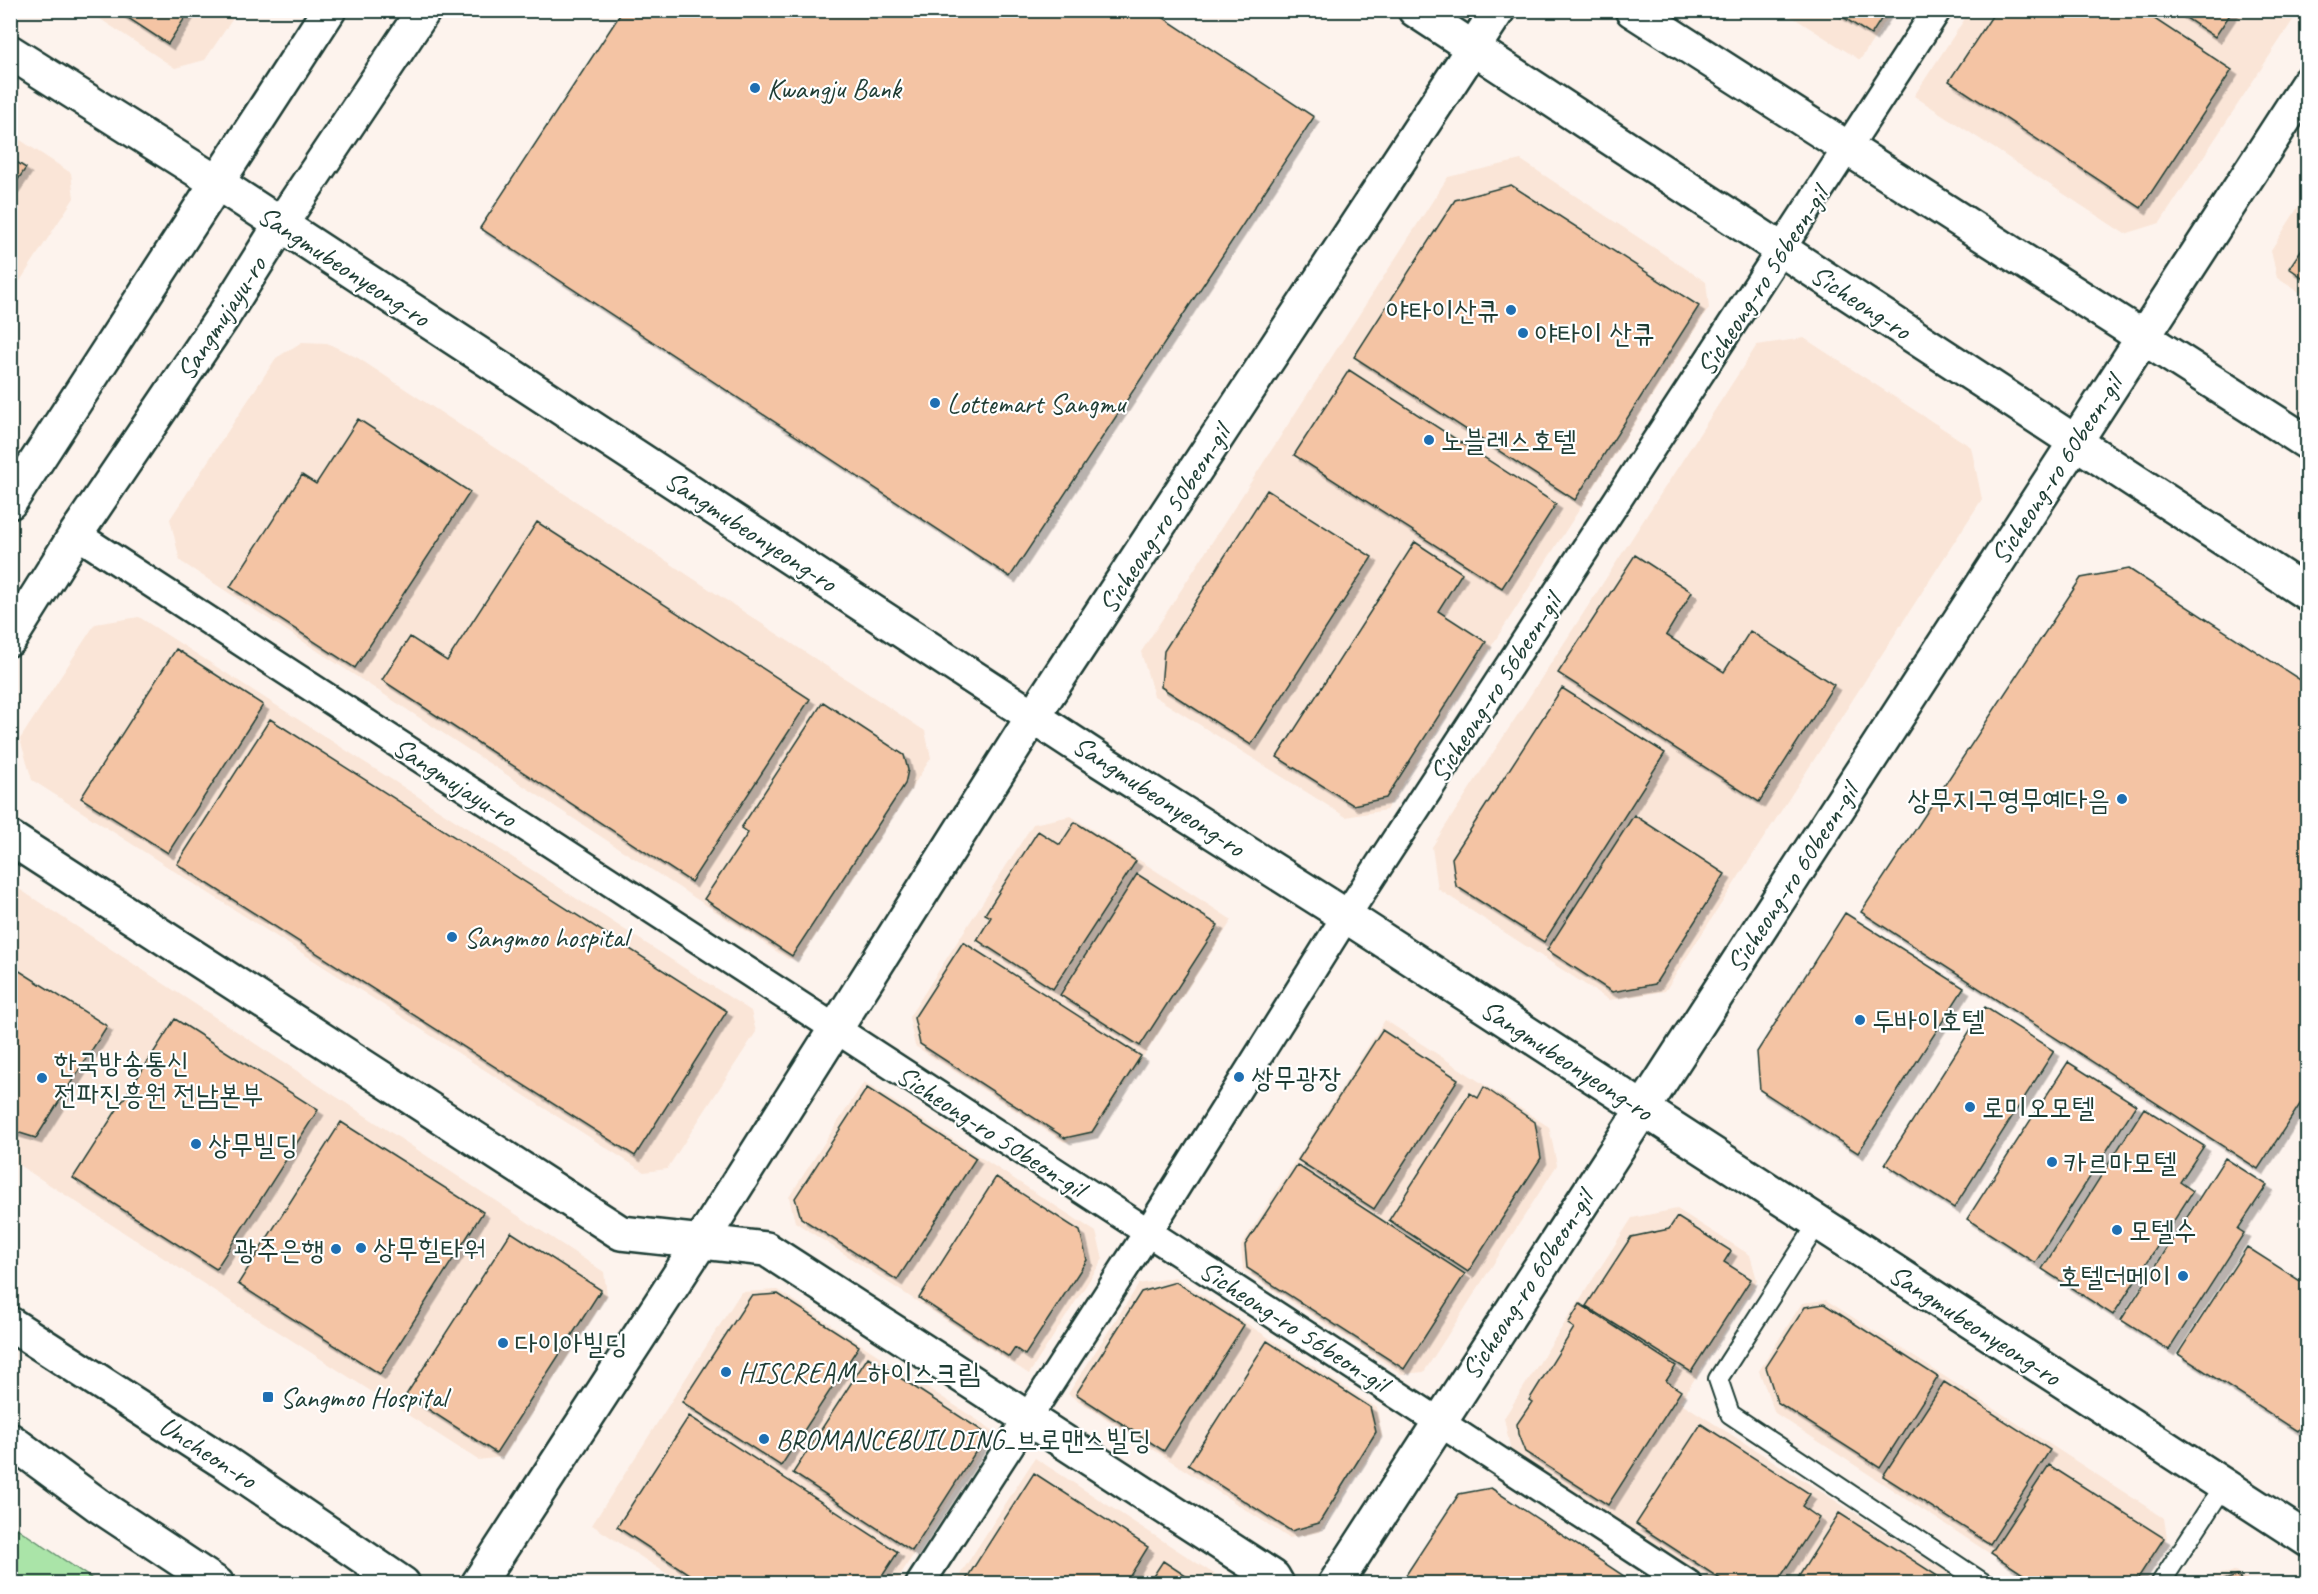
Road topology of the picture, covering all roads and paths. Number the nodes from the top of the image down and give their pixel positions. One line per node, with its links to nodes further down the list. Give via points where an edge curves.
1 (329, 10): 11 (street)
2 (424, 10): 12 (street, Sangmujayu-ro)
3 (1416, 10): 7 (street, Sicheong-ro)
4 (1498, 10): 7 (street, Sicheong-ro 50beon-gil)
5 (1632, 10): 10 (street)
6 (1937, 10): 10 (street, Sicheong-ro 56beon-gil)
7 (1472, 49): 13 (street, Sicheong-ro); 21 (street, Sicheong-ro 50beon-gil)
8 (10, 52): 11 (street, Sangmubeonyeong-ro)
9 (2307, 82): 14 (street, Sicheong-ro 60beon-gil)
10 (1849, 147): 13 (street, Sicheong-ro 56beon-gil); 14 (street)
11 (216, 182): 12 (street, Sangmubeonyeong-ro); 17 (street)
12 (280, 224): 18 (street, Sangmujayu-ro, via 224,315); 21 (street, Sangmubeonyeong-ro)
13 (1782, 251): 15 (street, Sicheong-ro); 23 (street, Sicheong-ro 56beon-gil)
14 (2144, 336): 15 (street, Sicheong-ro 60beon-gil); 16 (street)
15 (2075, 441): 19 (street, Sicheong-ro); 25 (street, Sicheong-ro 60beon-gil)
16 (2307, 443)
17 (12, 498)
18 (76, 534): 20 (street, Sangmujayu-ro); 24 (street, Sangmujayu-ro)
19 (2307, 594)
20 (10, 639)
21 (1034, 715): 23 (street, Sangmubeonyeong-ro); 24 (street, Sicheong-ro 50beon-gil)
22 (10, 838): 28 (street, via 621,1233)
23 (1346, 916): 25 (street, Sangmubeonyeong-ro); 27 (street, Sicheong-ro 56beon-gil)
24 (834, 1030): 27 (street, Sicheong-ro 50beon-gil); 28 (street, Sicheong-ro 50beon-gil)
25 (1642, 1109): 26 (street, Sangmubeonyeong-ro); 31 (street, Sicheong-ro 60beon-gil)
26 (1818, 1222): 33 (street, Sangmubeonyeong-ro); 42 (lane, via 1718,1379 1730,1414)
27 (1148, 1232): 30 (street, Sicheong-ro 56beon-gil); 31 (street, Sicheong-ro 56beon-gil)
28 (702, 1240): 30 (street, via 766,1249); 37 (street, Sicheong-ro 50beon-gil)
29 (10, 1324): 36 (street, Uncheon-ro)
30 (1027, 1419): 38 (street, Sicheong-ro 56beon-gil); 39 (street, via 1273,1577)
31 (1440, 1420): 40 (street, Sicheong-ro 60beon-gil); 41 (street)
32 (10, 1440): 35 (street, via 98,1505)
33 (2223, 1487): 34 (street, Sangmubeonyeong-ro); 43 (lane)
34 (2307, 1540)
35 (217, 1584)
36 (403, 1584)
37 (478, 1584)
38 (920, 1584)
39 (1277, 1584)
40 (1335, 1584)
41 (1688, 1584)
42 (1984, 1584)
43 (2160, 1584)

